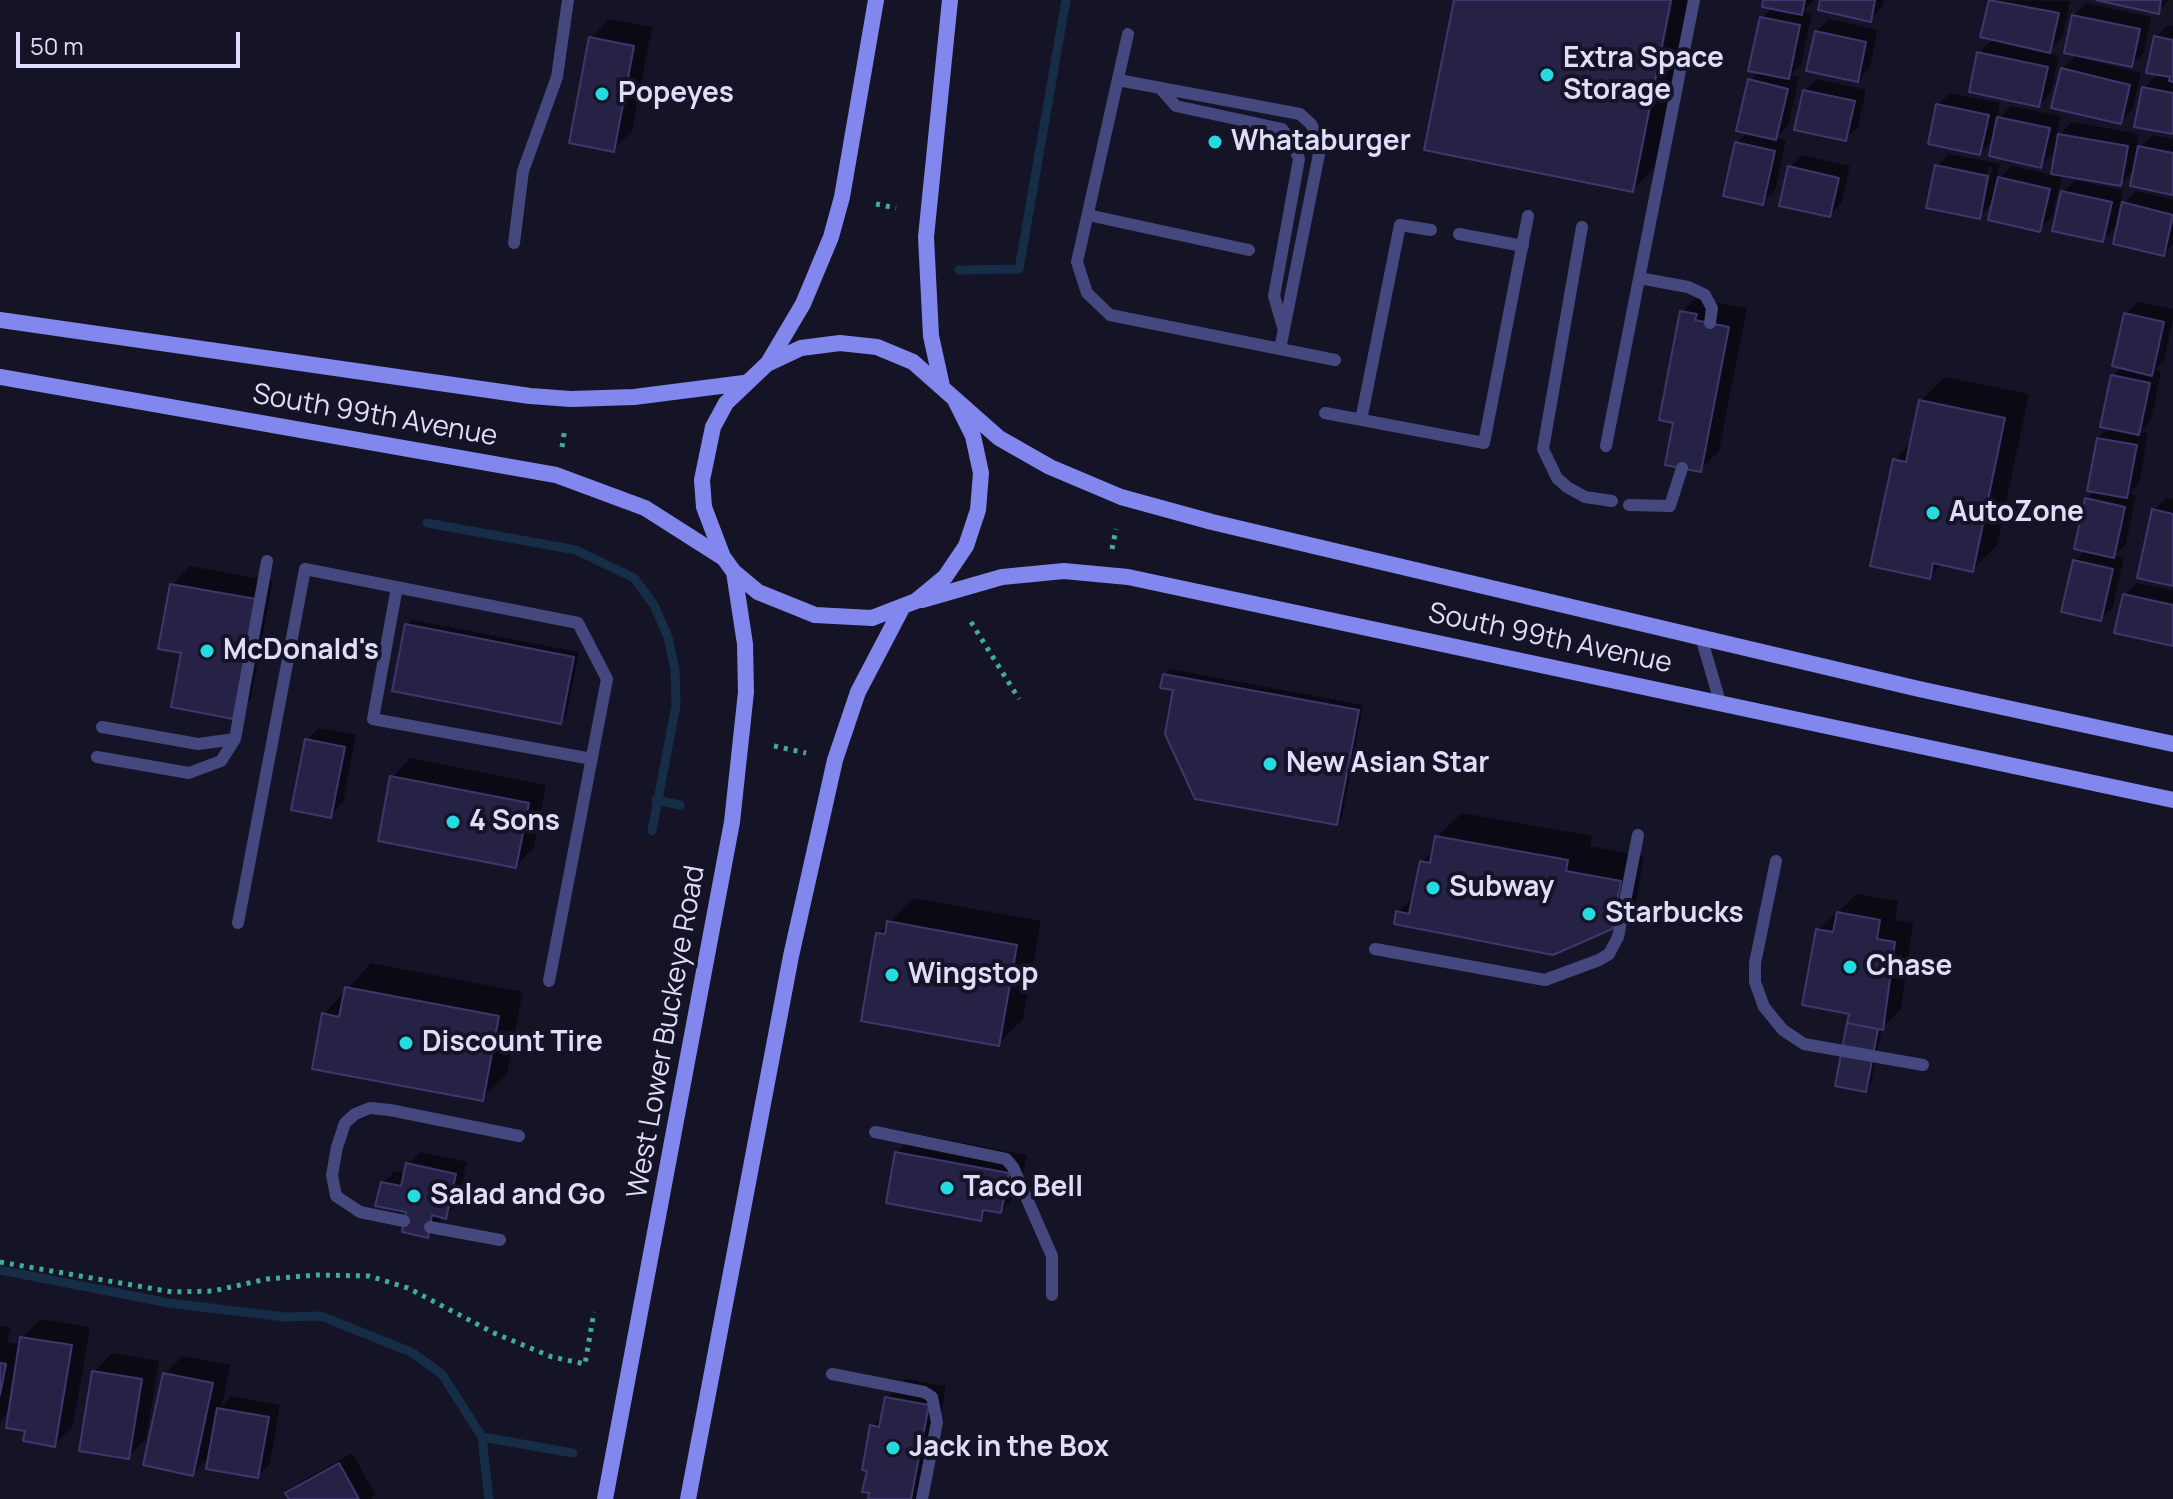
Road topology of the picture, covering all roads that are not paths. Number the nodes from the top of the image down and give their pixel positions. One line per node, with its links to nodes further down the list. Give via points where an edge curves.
1 (568, 0): 13 (lane, via 557,77 523,171)
2 (876, 0): 22 (main road, via 831,237 803,304)
3 (950, 0): 25 (main road, via 926,237 931,336)
4 (1694, 0): 16 (lane)
5 (1128, 34): 6 (lane)
6 (1118, 80): 7 (lane); 8 (lane)
7 (1160, 88): 19 (lane, via 1176,106 1282,129 1292,142 1299,159 1274,296); 19 (lane, via 1300,114 1311,124 1321,144)
8 (1088, 215): 15 (lane); 20 (lane, via 1077,262 1087,293 1110,315)
9 (1528, 216): 14 (lane)
10 (1582, 227): 31 (lane, via 1543,449 1567,487 1585,497)
11 (1431, 230): 28 (lane, via 1400,225)
12 (1459, 234): 14 (lane)
13 (514, 243)
14 (1523, 246): 28 (lane, via 1484,443)
15 (1249, 250)
16 (1639, 278): 18 (lane, via 1705,295 1712,308); 29 (lane)
17 (0, 320): 24 (main road, South 99th Avenue, via 530,396 634,397)
18 (1710, 323)
19 (1284, 330): 20 (lane)
20 (1280, 349): 21 (lane)
21 (1335, 360)
22 (767, 364): 24 (main road); 25 (main road, via 801,348 840,343 877,347)
23 (0, 377): 33 (main road, South 99th Avenue, via 556,475 645,508)
24 (744, 383): 33 (main road, via 720,415 705,453 704,507)
25 (942, 386): 26 (main road)
26 (956, 402): 37 (main road, via 973,436 981,473 978,510 966,546 952,567); 38 (main road, South 99th Avenue, via 999,438 1121,497)
27 (1325, 413): 28 (lane)
28 (1361, 420)
29 (1606, 446)
30 (1682, 468): 32 (lane, via 1670,506)
31 (1612, 501)
32 (1629, 505)
33 (723, 557): 35 (main road)
34 (267, 561): 41 (lane)
35 (734, 572): 37 (main road, via 758,592 815,615 872,618); 59 (main road, West Lower Buckeye Road, via 746,692 732,822)
36 (397, 587): 44 (lane, via 578,623 607,679); 44 (lane, via 373,719); 48 (lane, via 305,569)
37 (908, 606): 39 (main road, South 99th Avenue, via 1002,577 1064,571 1108,574); 60 (main road, via 858,692 835,760 791,956)
38 (1701, 637): 39 (lane); 42 (main road, South 99th Avenue)
39 (1720, 702): 45 (main road, South 99th Avenue)
40 (102, 727): 41 (lane, via 198,744)
41 (235, 739): 43 (lane, via 221,761 189,773)
42 (2173, 744)
43 (97, 757)
44 (592, 759): 50 (lane)
45 (2173, 800)
46 (1638, 835): 49 (lane, via 1618,937 1599,960 1545,980)
47 (1776, 861): 51 (lane, via 1755,963 1764,1007 1804,1044)
48 (238, 923)
49 (1375, 949)
50 (549, 981)
51 (1923, 1065)
52 (875, 1132): 57 (lane, via 1006,1159 1052,1256)
53 (519, 1136): 54 (lane, via 390,1110 370,1108 355,1114 345,1123 337,1147 332,1175 336,1196 360,1212)
54 (404, 1221)
55 (430, 1227): 56 (lane)
56 (500, 1240)
57 (1052, 1295)
58 (832, 1374): 61 (lane, via 932,1397 937,1422)
59 (605, 1499)
60 (688, 1499)
61 (922, 1499)

